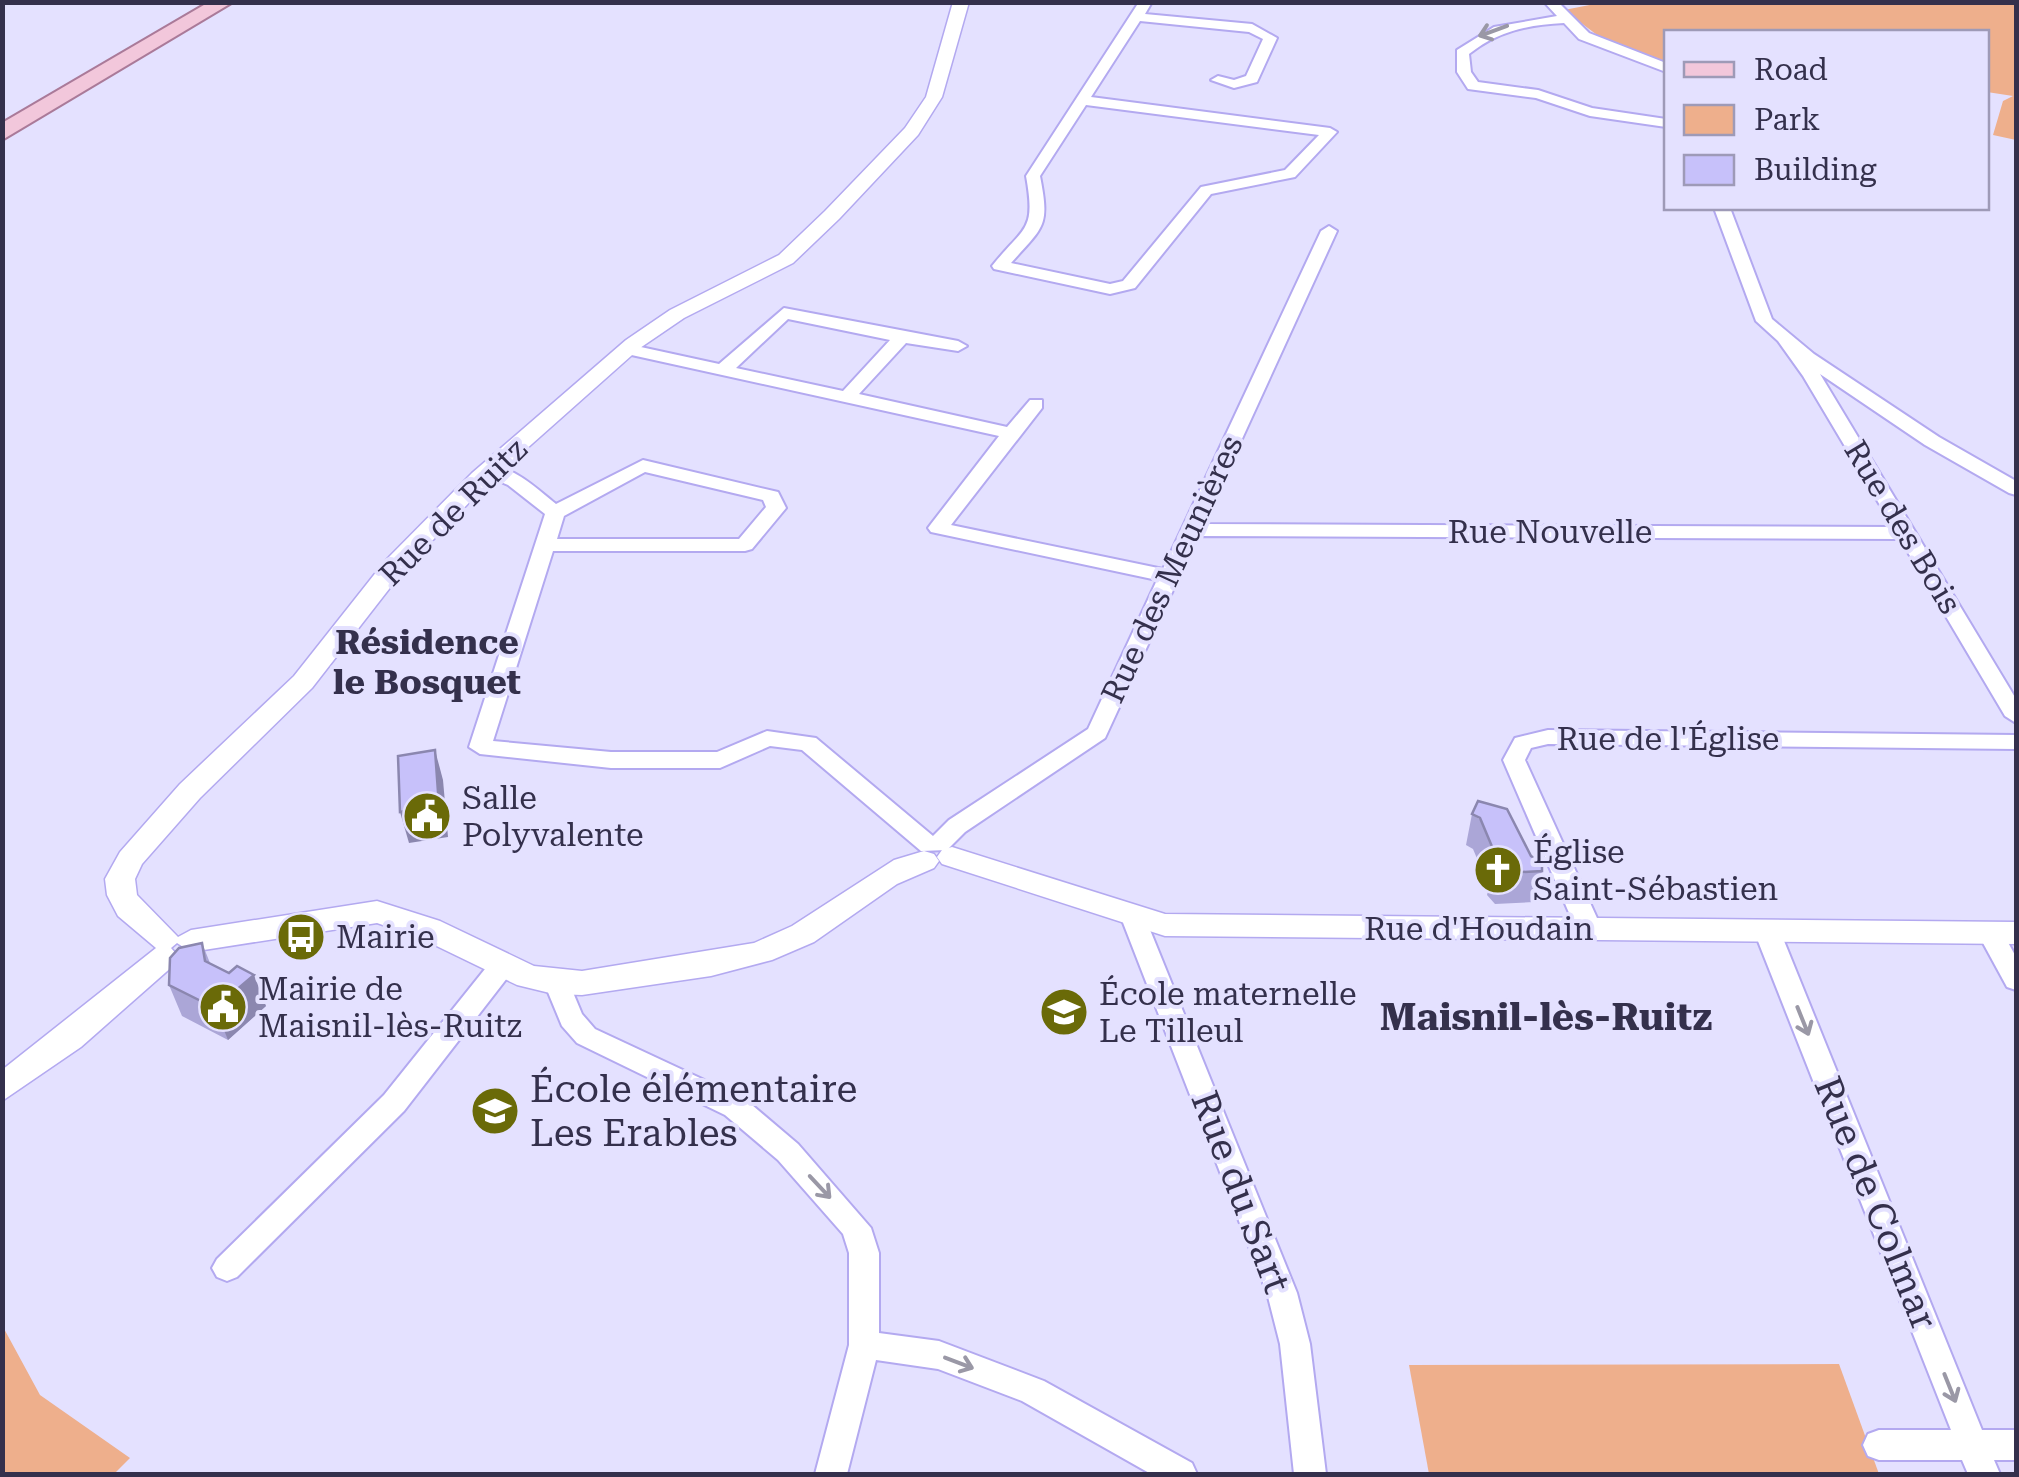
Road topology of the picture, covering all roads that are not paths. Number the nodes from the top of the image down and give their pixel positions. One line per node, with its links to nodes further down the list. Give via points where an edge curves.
1 (224, 2): 11 (main road)
2 (961, 2): 17 (street, Rue de Ruitz, via 934,97 912,131 800,248 677,314)
3 (1146, 2): 5 (street)
4 (1550, 2): 6 (street)
5 (1138, 17): 8 (street); 9 (street, via 1252,28 1270,38 1252,79 1218,80)
6 (1566, 19): 7 (street, via 1584,36); 10 (street, one-way to 10, via 1494,28 1476,37 1462,52 1464,72 1473,86)
7 (1664, 67)
8 (1086, 101): 9 (street); 9 (street, via 1034,176 1040,214 1034,228 1000,266 1110,289 1129,285 1206,190 1290,174 1330,132)
9 (1198, 113)
10 (1664, 123)
11 (2, 134)
12 (1723, 210): 15 (street, via 1754,304)
13 (1329, 231): 25 (street, Rue des Meunières)
14 (902, 336): 16 (street); 18 (street, via 784,313); 19 (street)
15 (1786, 342): 23 (street); 26 (street, Rue des Bois)
16 (958, 346)
17 (627, 349): 18 (street); 22 (street, Rue de Ruitz)
18 (723, 370): 19 (street)
19 (847, 397): 21 (street)
20 (1036, 404): 21 (street)
21 (1012, 434): 28 (street, via 938,528)
22 (489, 470): 24 (street); 36 (street, Rue de Ruitz, via 394,566 303,682 130,859 120,879 122,895)
23 (2016, 490)
24 (555, 512): 27 (street); 27 (street, via 643,466 772,496 776,508 745,545)
25 (1193, 530): 26 (street, Rue Nouvelle); 28 (street, Rue des Meunières)
26 (1907, 534): 29 (street, Rue des Bois)
27 (544, 545): 31 (street, via 480,747 611,760 720,760 768,738 808,743)
28 (1170, 577): 31 (street, Rue des Meunières, via 1097,733 957,826)
29 (2016, 716)
30 (2016, 742): 33 (street, Rue de l'Église, via 1548,737 1523,743 1514,760)
31 (936, 852): 32 (street, Rue d'Houdain, via 1008,871); 39 (street, via 875,883 791,941 761,952)
32 (1134, 920): 33 (street, Rue d'Houdain, via 1183,926); 48 (street, Rue du Sart, via 1282,1293 1295,1344)
33 (1589, 929): 34 (street, Rue d'Houdain)
34 (1767, 931): 35 (street, Rue d'Houdain); 45 (street, Rue de Colmar, one-way to 45)
35 (2003, 932): 38 (street)
36 (173, 946): 37 (street, via 377,912 402,917); 40 (street)
37 (502, 966): 39 (street); 41 (street, via 394,1102)
38 (2016, 980)
39 (558, 985): 42 (street, one-way to 42, via 586,1036 736,1107 788,1152 856,1228 864,1253)
40 (2, 1088)
41 (227, 1268)
42 (864, 1346): 46 (street); 47 (street, one-way to 47, via 939,1355 1033,1391)
43 (1879, 1445): 45 (street)
44 (2016, 1445): 45 (street)
45 (1978, 1460)
46 (831, 1474)
47 (1182, 1474)
48 (1310, 1474)

